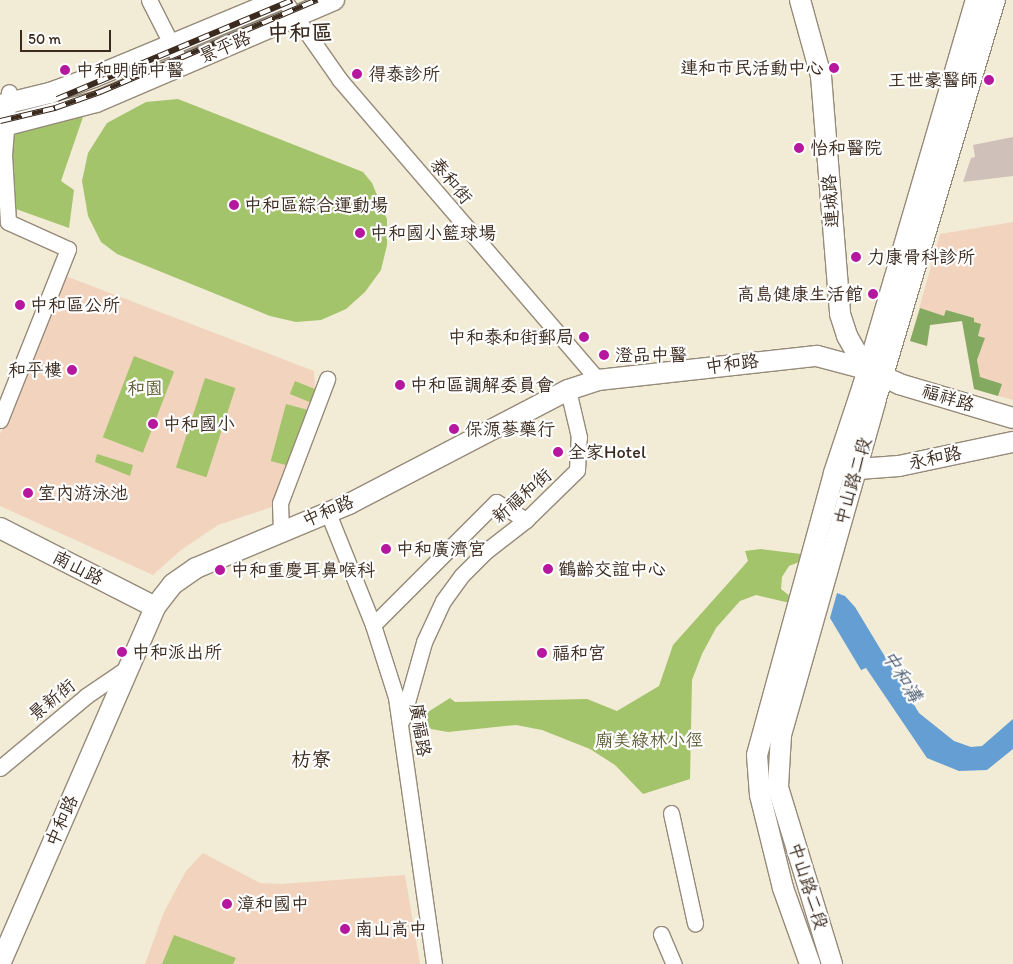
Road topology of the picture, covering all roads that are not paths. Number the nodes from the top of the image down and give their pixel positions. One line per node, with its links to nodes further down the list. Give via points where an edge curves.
1 (149, 0): 9 (street)
2 (279, 0): 9 (street, 景平路)
3 (284, 0): 8 (street, 泰和街)
4 (334, 0): 8 (street, 景平路)
5 (800, 0): 13 (street, 連城路, via 821,76 840,314 847,336)
6 (976, 0): 13 (street, 中山路二段)
7 (995, 0): 13 (street, 中山路二段)
8 (293, 18): 10 (street, 景平路); 15 (street, 泰和街, via 340,80)
9 (172, 44): 10 (street); 11 (street, 景平路, via 94,77)
10 (182, 65): 12 (street, 景平路, via 96,102)
11 (6, 100): 12 (street)
12 (4, 127): 18 (street, via 8,222 68,249)
13 (875, 373): 15 (street, 中和路, via 817,356); 17 (street, 福祥路); 20 (street, 中山路二段); 21 (street, 中山路二段)
14 (327, 379): 25 (street, via 280,503)
15 (598, 380): 16 (street, 中和路)
16 (568, 390): 22 (street, 中和路); 23 (street, 新福和街, via 579,437 577,470)
17 (1013, 418)
18 (0, 420)
19 (1013, 442): 20 (street, 永和路, via 899,466)
20 (857, 468): 21 (street, 永和路); 38 (street, 中山路二段, via 781,735 778,787)
21 (834, 473): 37 (street, 中山路二段, via 757,755 760,795 783,888)
22 (328, 513): 25 (street, 中和路); 27 (street, 廣福路)
23 (526, 520): 27 (street, via 496,502); 29 (street, 新福和街, via 486,551 462,575 443,601 424,642)
24 (0, 528): 26 (street, 南山路)
25 (281, 531): 26 (street, 中和路, via 196,568 173,584)
26 (155, 608): 28 (street, 中和路)
27 (374, 625): 29 (street, 廣福路)
28 (132, 665): 30 (street, 景新街, via 86,696); 34 (street, 中和路)
29 (401, 725): 35 (street, 廣福路)
30 (0, 768)
31 (671, 813): 32 (street)
32 (695, 923)
33 (661, 934): 36 (street)
34 (0, 964)
35 (434, 964)
36 (674, 964)
37 (810, 964)
38 (832, 964)

